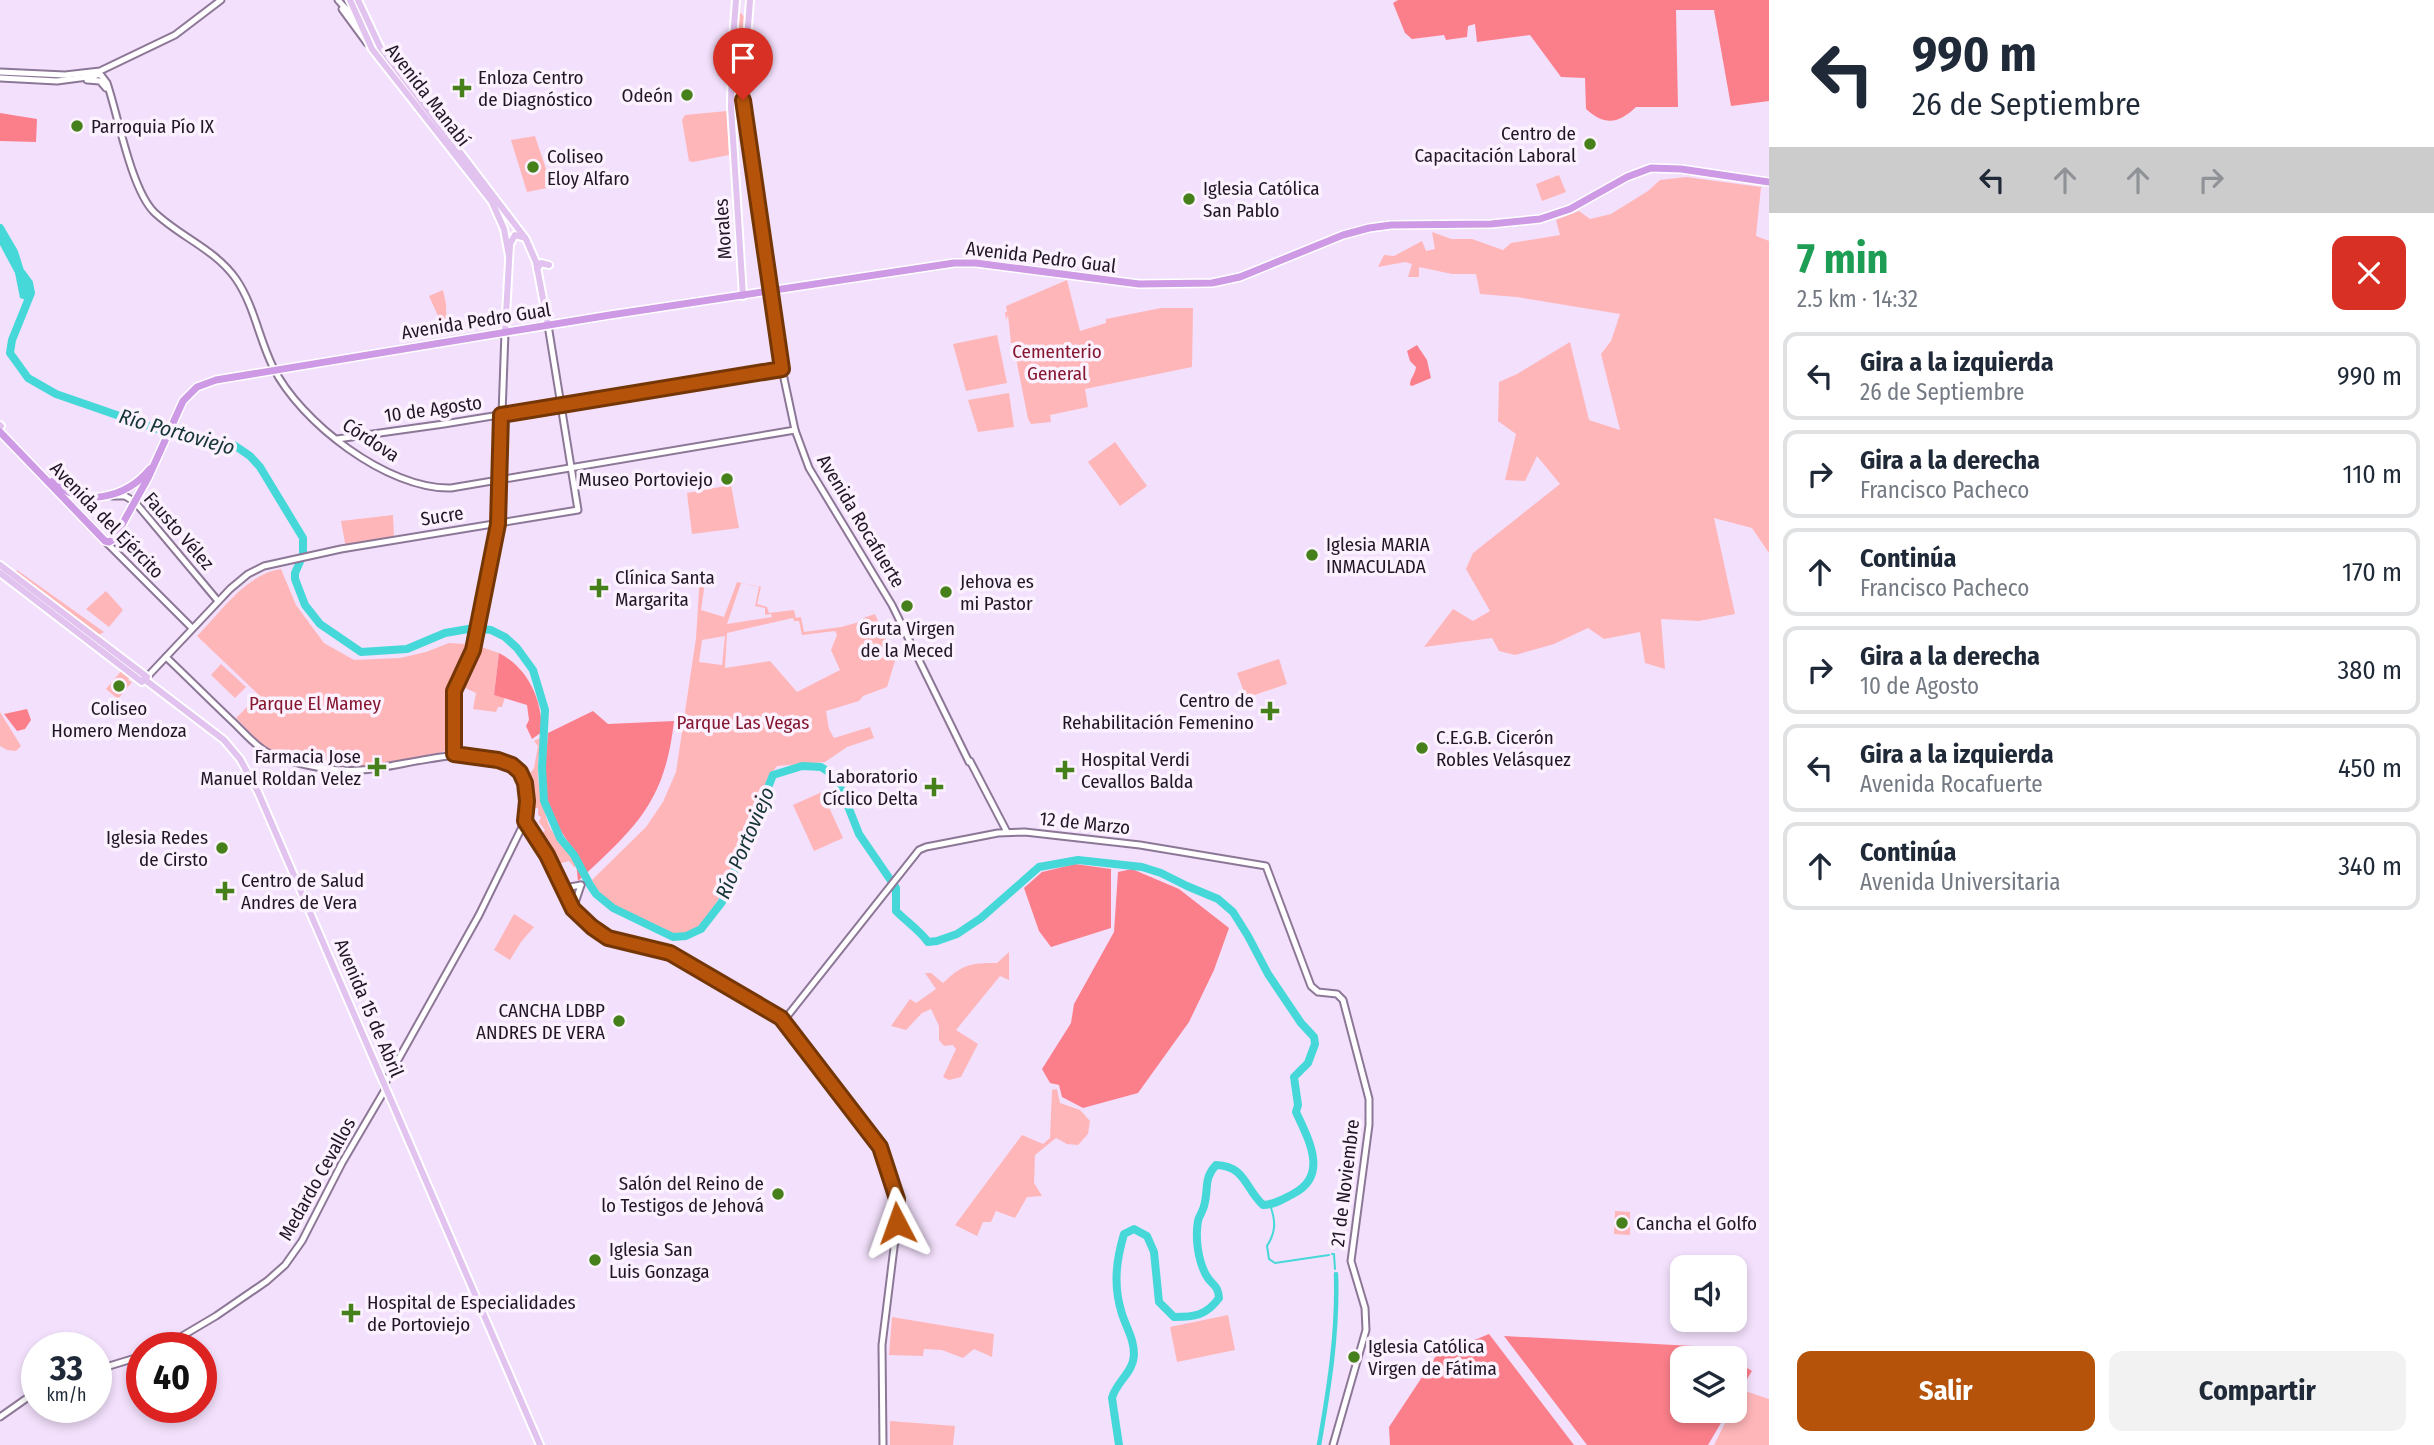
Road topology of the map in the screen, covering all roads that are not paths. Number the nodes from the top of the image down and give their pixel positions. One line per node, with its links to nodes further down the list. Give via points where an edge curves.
1 (221, 0): 10 (street, via 179,33)
2 (337, 0): 7 (street); 9 (street)
3 (350, 0): 7 (main road, Avenida Manabí)
4 (358, 0): 8 (main road, Avenida Manabí)
5 (736, 0): 26 (main road, Morales, via 731,78)
6 (750, 0): 25 (main road, Avenida Rocafuerte, via 743,100)
7 (363, 29): 8 (street); 9 (main road, Avenida Manabí)
8 (380, 47): 20 (main road, Avenida Manabí)
9 (372, 49): 20 (main road, Avenida Manabí)
10 (126, 60): 11 (street); 13 (street)
11 (112, 68): 14 (street); 17 (street, via 107,76)
12 (0, 72): 13 (street)
13 (88, 74): 14 (street)
14 (99, 75): 16 (street); 17 (street, Córdova)
15 (0, 78): 16 (street)
16 (74, 80): 18 (street, Córdova, via 102,83)
17 (110, 90): 18 (street, Córdova)
18 (113, 103): 30 (street, Córdova, via 148,204 220,260 242,289)
19 (1769, 183): 25 (highway, Avenida Pedro Gual, via 1651,168 1550,216 1491,224 1369,228 1240,277 1212,283 1139,284 960,262)
20 (495, 201): 21 (main road); 22 (main road)
21 (526, 239): 22 (main road, via 513,236); 24 (main road)
22 (509, 256): 28 (main road)
23 (549, 265): 24 (main road, via 541,263)
24 (537, 269): 27 (main road)
25 (772, 292): 26 (highway, Avenida Pedro Gual); 29 (street, Avenida Rocafuerte)
26 (743, 296): 27 (highway, Avenida Pedro Gual)
27 (548, 325): 28 (highway, Avenida Pedro Gual); 31 (street)
28 (505, 332): 30 (highway, Avenida Pedro Gual); 32 (street)
29 (782, 369): 31 (street, 10 de Agosto); 34 (street, Avenida Rocafuerte)
30 (275, 370): 36 (street, Córdova, via 303,408); 37 (highway, Avenida Pedro Gual, via 204,384 191,392)
31 (560, 404): 32 (street, 10 de Agosto); 38 (street)
32 (501, 415): 36 (street, 10 de Agosto); 39 (street)
33 (0, 426): 40 (highway, via 62,489)
34 (795, 430): 38 (street, Córdova); 54 (street, Avenida Rocafuerte, via 809,468 892,605)
35 (0, 432): 43 (highway, Avenida del Ejército)
36 (337, 439): 39 (street, Córdova, via 377,466 414,483 438,488)
37 (157, 459): 41 (highway, via 136,483); 42 (highway)
38 (572, 469): 39 (street, Córdova); 44 (street, Sucre, via 578,510)
39 (499, 481): 44 (street)
40 (85, 496): 41 (highway); 43 (highway, via 77,502)
41 (109, 496): 42 (street, Fausto Vélez)
42 (135, 502): 45 (highway, via 114,539); 48 (street, Fausto Vélez)
43 (76, 512): 45 (highway, Avenida del Ejército)
44 (498, 524): 48 (street, Sucre, via 264,566); 52 (street, via 473,650 454,691)
45 (105, 541): 49 (street, Avenida del Ejército)
46 (0, 565): 51 (main road, Avenida 15 de Abril)
47 (0, 573): 51 (main road, Avenida 15 de Abril)
48 (218, 601): 49 (street)
49 (192, 628): 50 (street)
50 (166, 657): 51 (street); 52 (street, via 263,750 288,760 357,771)
51 (144, 679): 59 (main road, Avenida 15 de Abril, via 223,740 245,768)
52 (454, 754): 53 (street, via 498,760 519,770 526,792)
53 (525, 821): 55 (street); 59 (street, Medardo Cevallos)
54 (1005, 832): 57 (street, 12 de Marzo, via 1112,841 1266,866); 58 (street, 12 de Marzo, via 919,850)
55 (562, 885): 56 (street); 56 (street, via 580,885)
56 (573, 909): 58 (street, via 608,938 670,953)
57 (1311, 986): 65 (street, 21 de Noviembre, via 1343,1000 1370,1109 1351,1261 1366,1330)
58 (784, 1020): 64 (street, via 876,1140 895,1191 898,1215 882,1356)
59 (385, 1087): 60 (street, Medardo Cevallos, via 285,1265); 63 (main road, Avenida 15 de Abril)
60 (189, 1332)
61 (21, 1402): 62 (street)
62 (0, 1417)
63 (540, 1445)
64 (883, 1445)
65 (1333, 1445)

